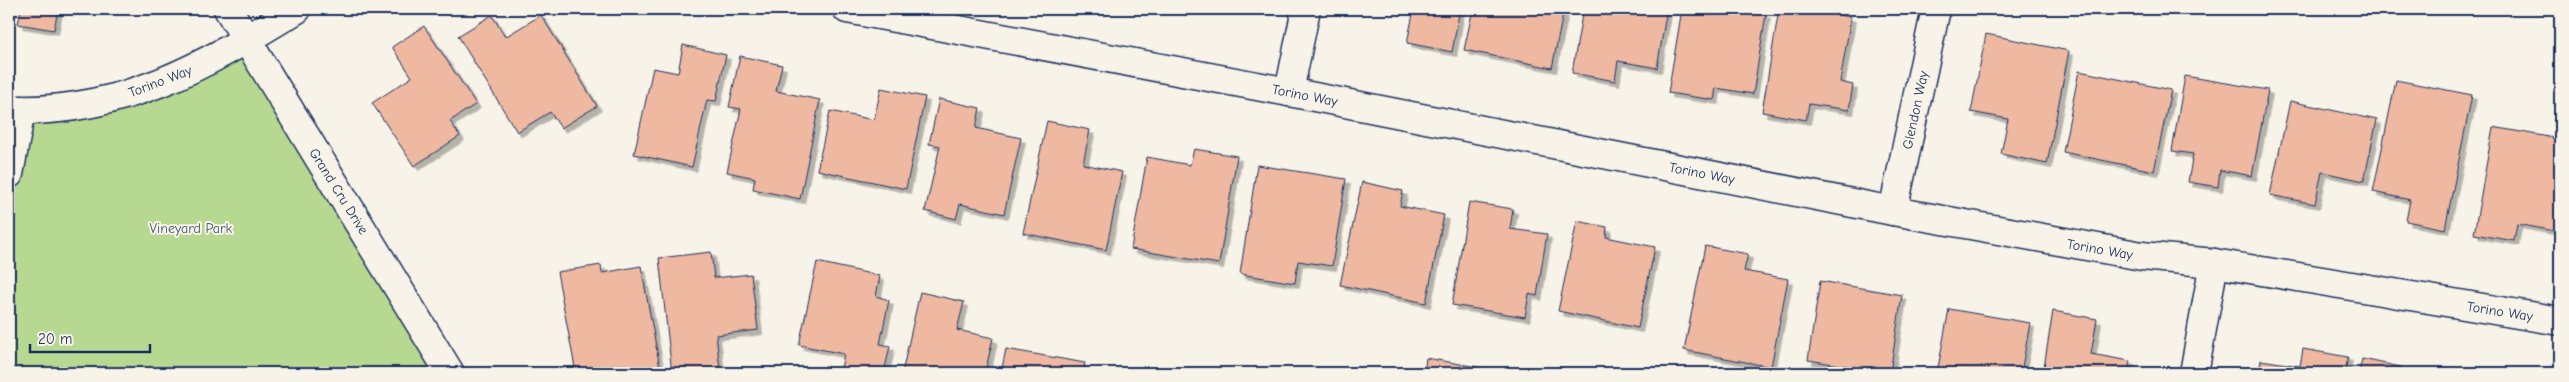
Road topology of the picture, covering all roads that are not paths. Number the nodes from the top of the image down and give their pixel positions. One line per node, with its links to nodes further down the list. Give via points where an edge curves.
1 (228, 9): 6 (street, Grand Cru Drive)
2 (297, 9): 6 (street, Torino Way)
3 (846, 9): 7 (street, Torino Way)
4 (1306, 9): 7 (street)
5 (1936, 9): 10 (street, Glendon Way)
6 (246, 40): 8 (street, Torino Way, via 208,62 148,89 85,106); 13 (street, Grand Cru Drive)
7 (1289, 92): 10 (street, Torino Way)
8 (15, 110): 9 (street)
9 (9, 174)
10 (1893, 211): 11 (street, Torino Way, via 2142,256)
11 (2214, 264): 12 (street, Torino Way); 14 (street)
12 (2560, 321)
13 (450, 373)
14 (2194, 373)

